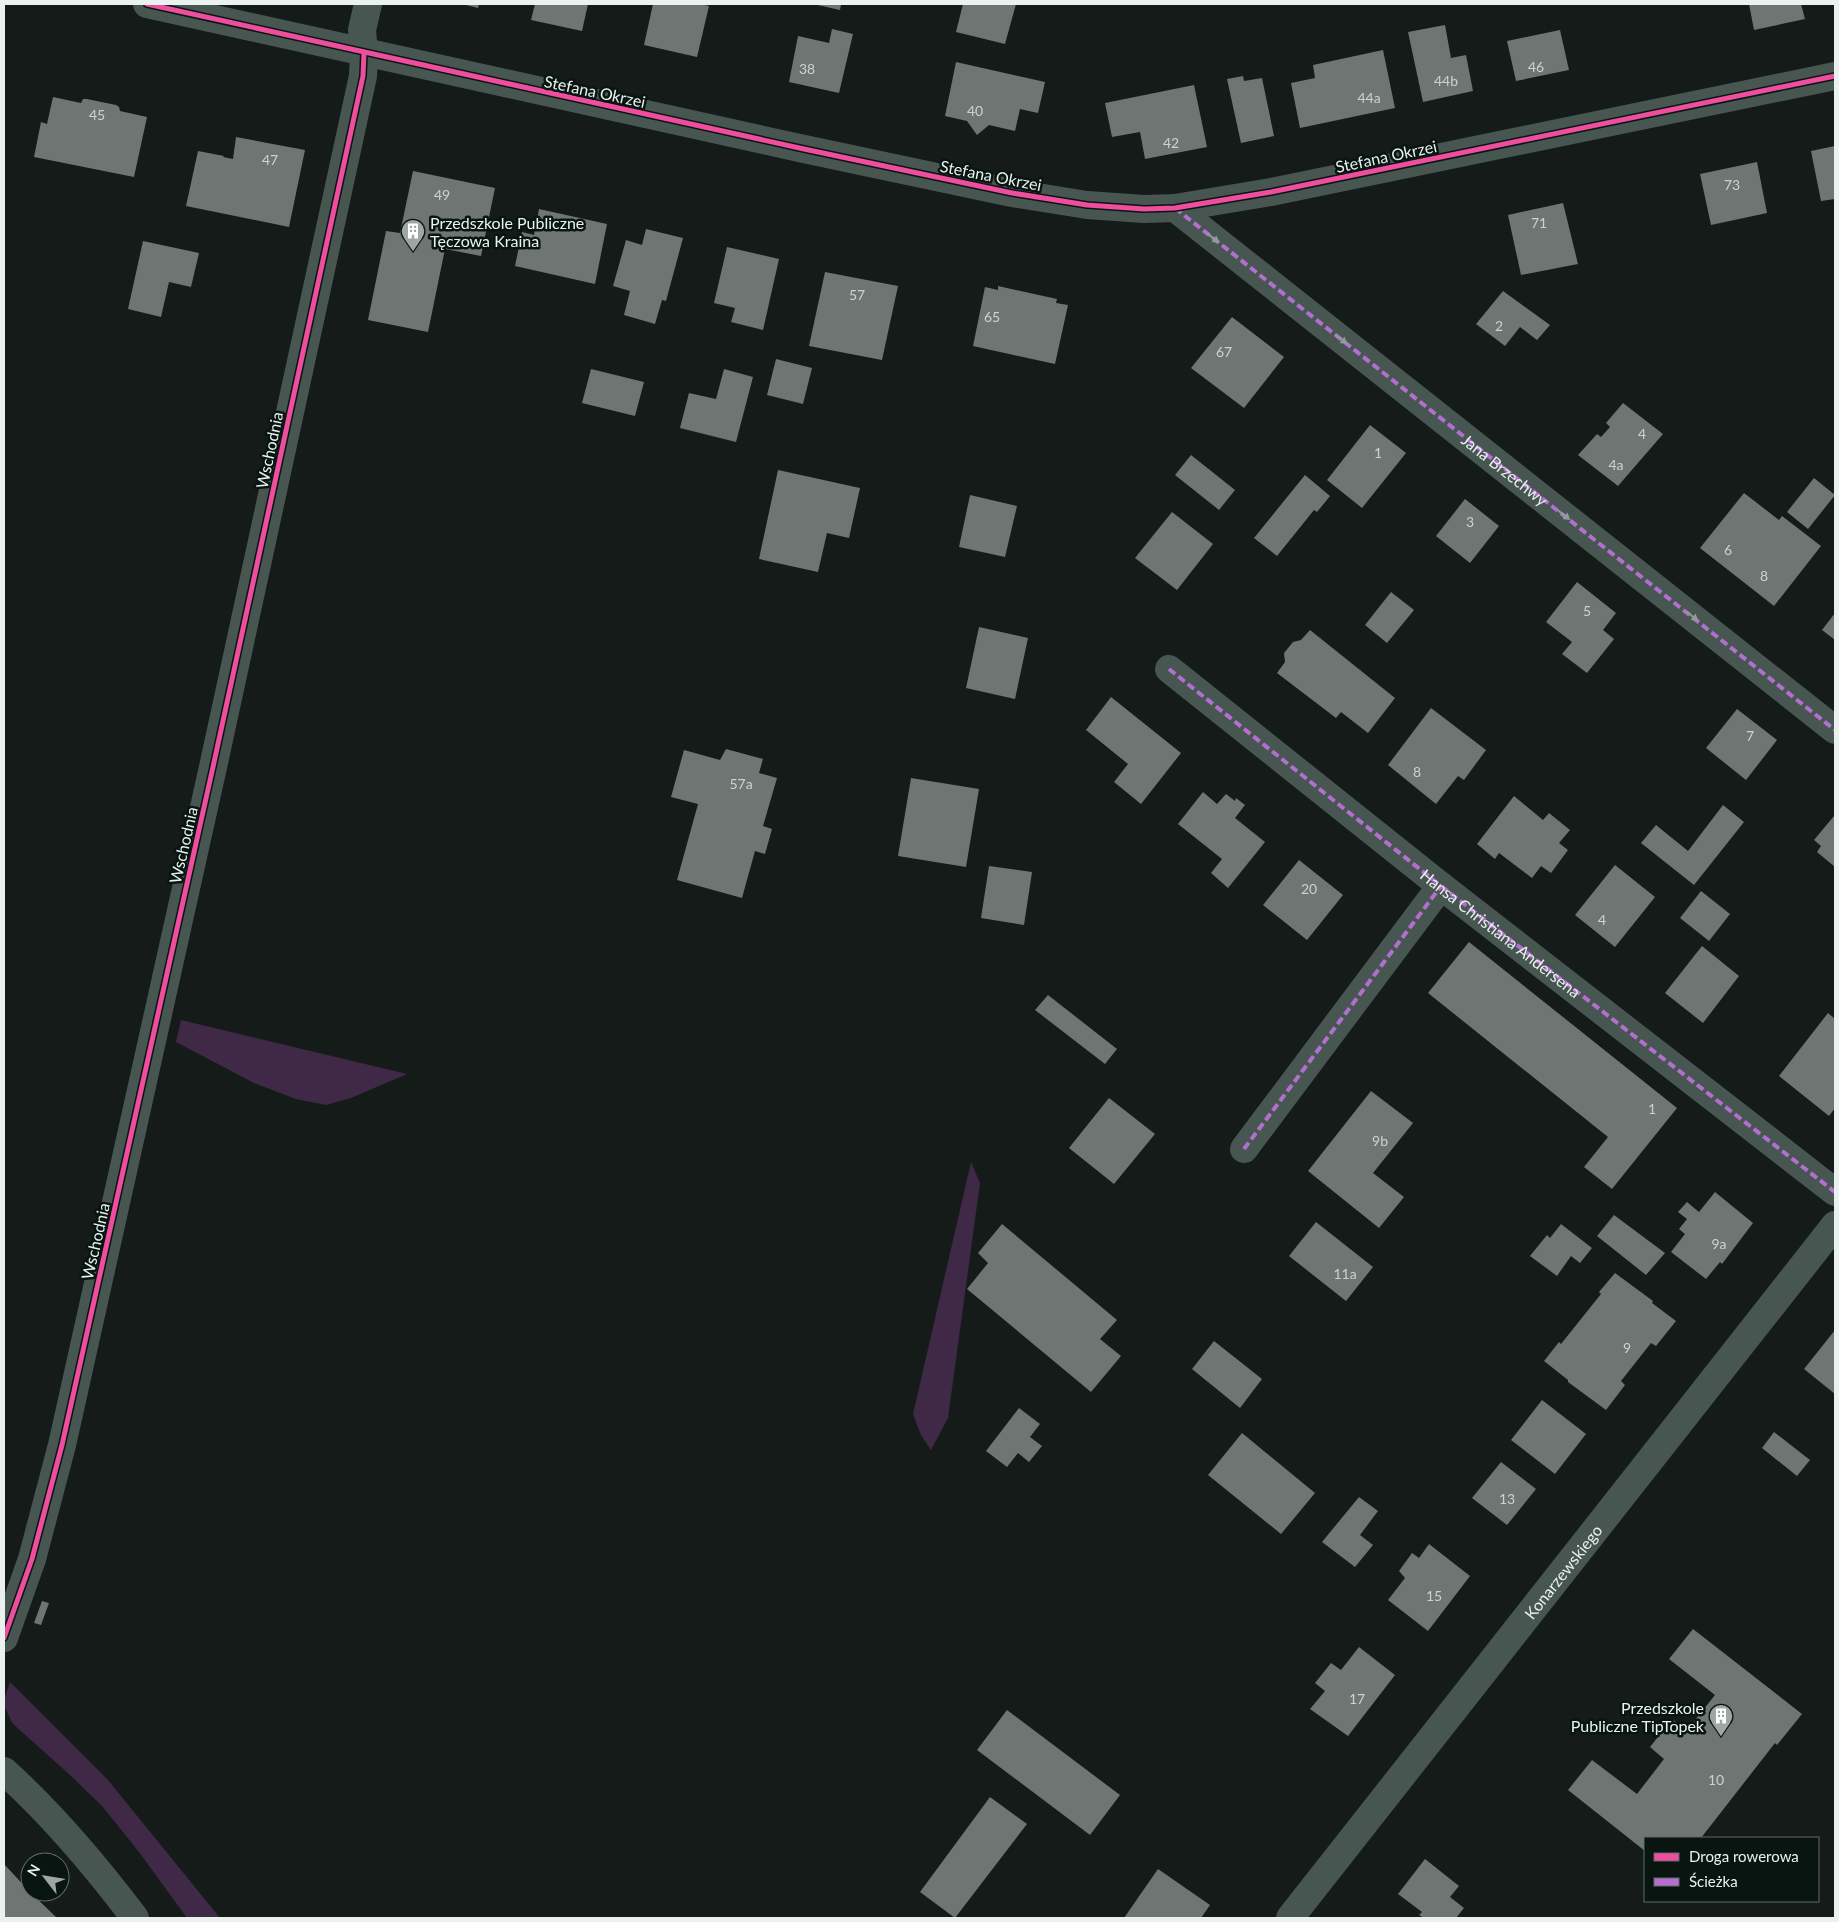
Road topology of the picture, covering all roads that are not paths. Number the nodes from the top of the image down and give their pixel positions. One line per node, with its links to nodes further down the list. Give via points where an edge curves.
1 (147, 4): 3 (street, Stefana Okrzei)
2 (368, 4): 3 (street, Wschodnia, via 362,30)
3 (364, 53): 5 (street, Stefana Okrzei, via 1042,198 1116,207); 12 (street, Wschodnia, via 363,76 218,748 62,1445 32,1559)
4 (1835, 76): 5 (street, Stefana Okrzei, via 1271,192)
5 (1175, 208): 7 (street, Jana Brzechwy, one-way to 7)
6 (1169, 669): 8 (street, Hansa Christiana Andersena)
7 (1835, 730)
8 (1442, 886): 9 (street); 10 (street, Hansa Christiana Andersena)
9 (1244, 1149)
10 (1835, 1192)
11 (1832, 1236): 15 (street, Konarzewskiego)
12 (4, 1638)
13 (4, 1771): 14 (street, via 70,1837)
14 (135, 1918)
15 (1290, 1918)

